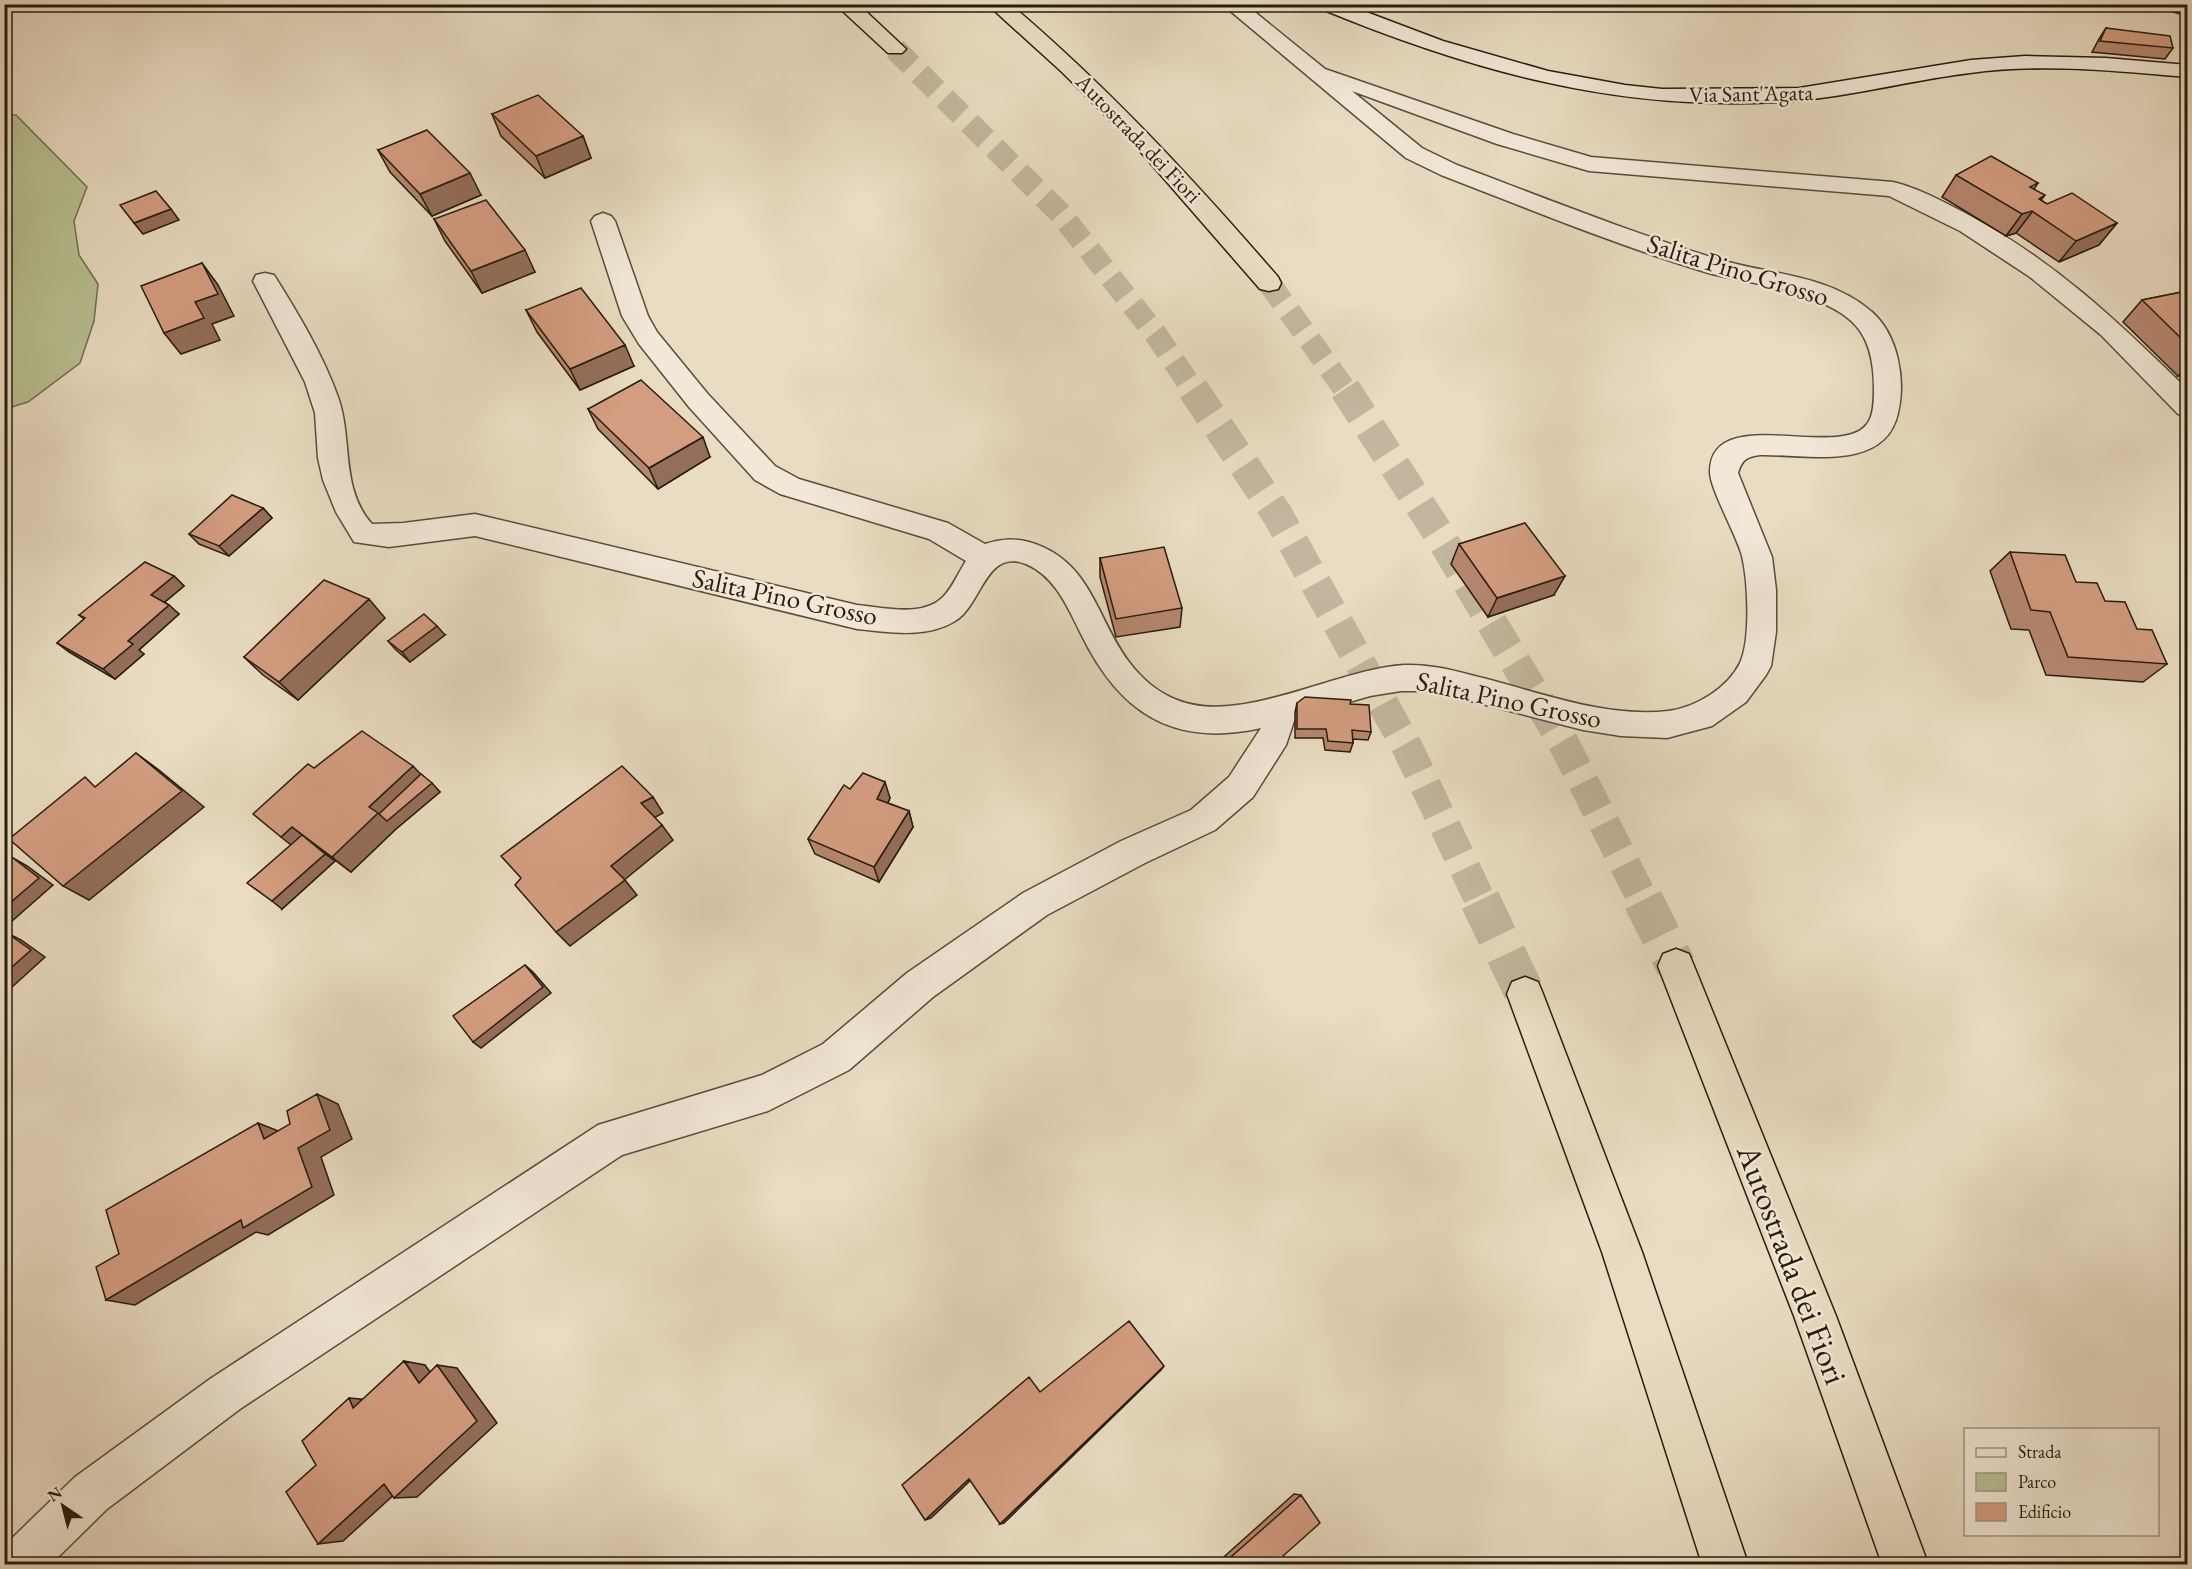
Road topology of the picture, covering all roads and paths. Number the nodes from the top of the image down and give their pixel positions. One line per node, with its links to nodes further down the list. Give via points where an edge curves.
1 (845, 4): 5 (highway)
2 (997, 4): 10 (highway, Autostrada dei Fiori, via 1111,106 1188,186)
3 (1232, 4): 6 (street, Salita Pino Grosso)
4 (1326, 4): 7 (street, Via Sant'Agata, via 1383,29 1486,61 1626,92 1775,96 1850,90 1971,66 2057,60)
5 (895, 49)
6 (1311, 70): 11 (street, via 1505,139 1589,164 1893,189 1969,226 2085,306); 13 (street, Salita Pino Grosso, via 1388,135 1449,170 1712,266 1797,285 1838,301 1852,309 1879,338 1888,385 1883,421 1875,433 1860,441 1841,446 1760,445 1743,447 1729,456 1724,473 1756,557 1761,632 1755,666 1735,693 1701,717 1667,725 1611,722 1413,676 1338,690)
7 (2187, 71)
8 (603, 221): 12 (street, via 635,316 648,338 698,400 765,472 790,487 938,531)
9 (265, 281): 12 (street, Salita Pino Grosso, via 325,401 333,467 355,524 364,534 391,535 475,525 857,617 895,620 945,613 956,604)
10 (1269, 283)
11 (2187, 407)
12 (984, 559): 13 (street, Salita Pino Grosso, via 1014,550 1039,555 1057,567 1072,587 1113,665 1130,687 1160,706 1187,717 1215,720 1250,717)
13 (1282, 707): 16 (street, via 1275,735 1241,787 1203,820 1035,904 920,985 836,1057 768,1092 612,1139 225,1394 91,1493)
14 (1676, 966): 18 (highway, Autostrada dei Fiori, via 1815,1316)
15 (1525, 994): 17 (highway, via 1622,1252)
16 (19, 1564)
17 (1725, 1564)
18 (1905, 1564)

